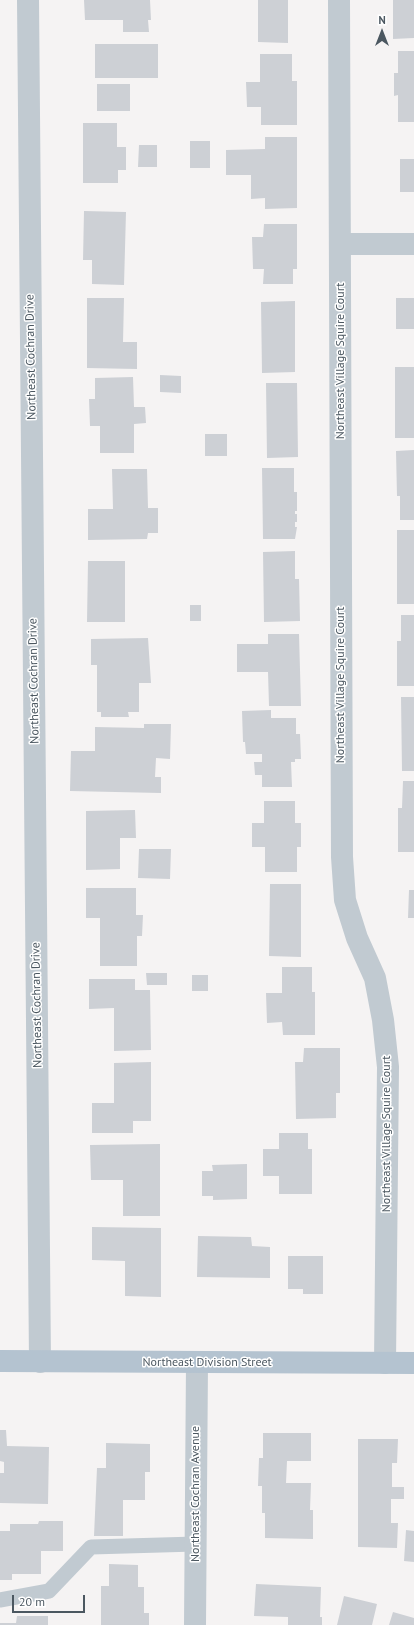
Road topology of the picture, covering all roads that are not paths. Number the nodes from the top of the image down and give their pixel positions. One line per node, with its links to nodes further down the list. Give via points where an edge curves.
1 (28, 0): 6 (street, Northeast Cochran Drive)
2 (339, 0): 3 (street, Northeast Village Squire Court)
3 (340, 244): 4 (street); 8 (street, Northeast Village Squire Court, via 342,857 345,900 357,938 375,978 388,1067)
4 (414, 244)
5 (0, 1362): 6 (main road, Northeast Division Street)
6 (40, 1362): 7 (main road, Northeast Division Street)
7 (197, 1363): 8 (main road, Northeast Division Street); 10 (street, Northeast Cochran Avenue)
8 (385, 1363): 9 (main road, Northeast Division Street)
9 (414, 1363)
10 (196, 1544): 11 (lane, via 91,1546 49,1591); 12 (street, Northeast Cochran Avenue)
11 (0, 1600)
12 (195, 1625)

